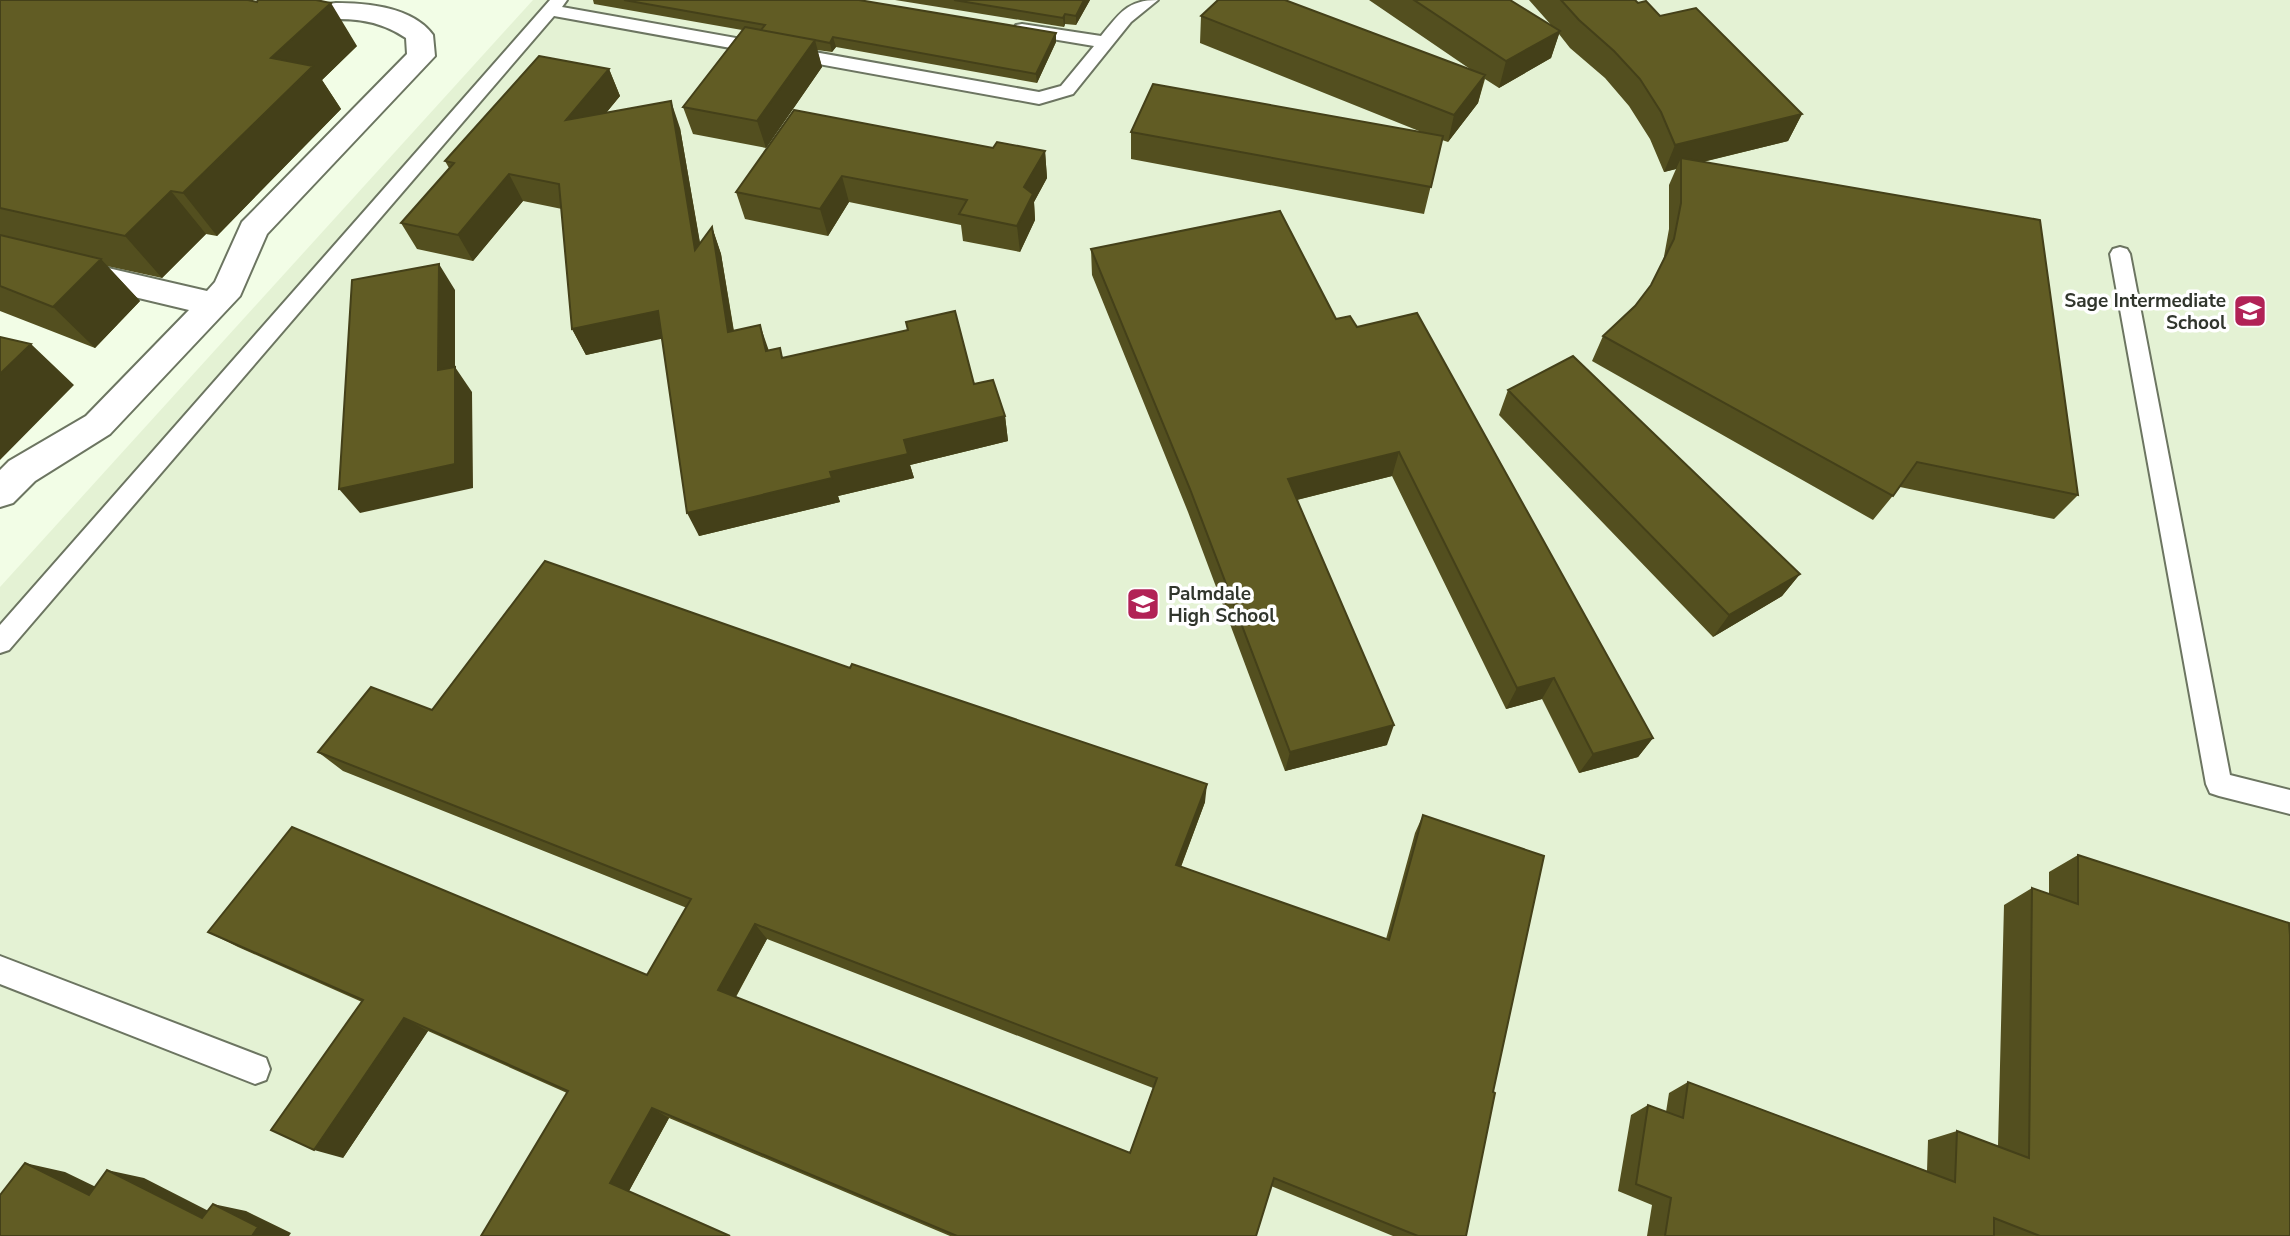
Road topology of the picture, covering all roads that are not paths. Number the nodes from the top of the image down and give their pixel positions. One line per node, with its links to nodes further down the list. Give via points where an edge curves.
1 (1150, 0): 5 (lane, via 1125,18)
2 (554, 5): 5 (lane, via 1039,98 1067,90); 10 (lane)
3 (254, 19): 8 (street, via 330,10 371,12 391,17 419,35 421,56 253,229 229,288)
4 (1010, 27): 5 (lane)
5 (1104, 42)
6 (0, 254): 8 (street)
7 (2120, 254): 11 (lane, via 2219,784)
8 (214, 304): 9 (street, via 98,425 22,471)
9 (0, 493)
10 (0, 642)
11 (2290, 802)
12 (0, 970): 13 (lane)
13 (255, 1069)

